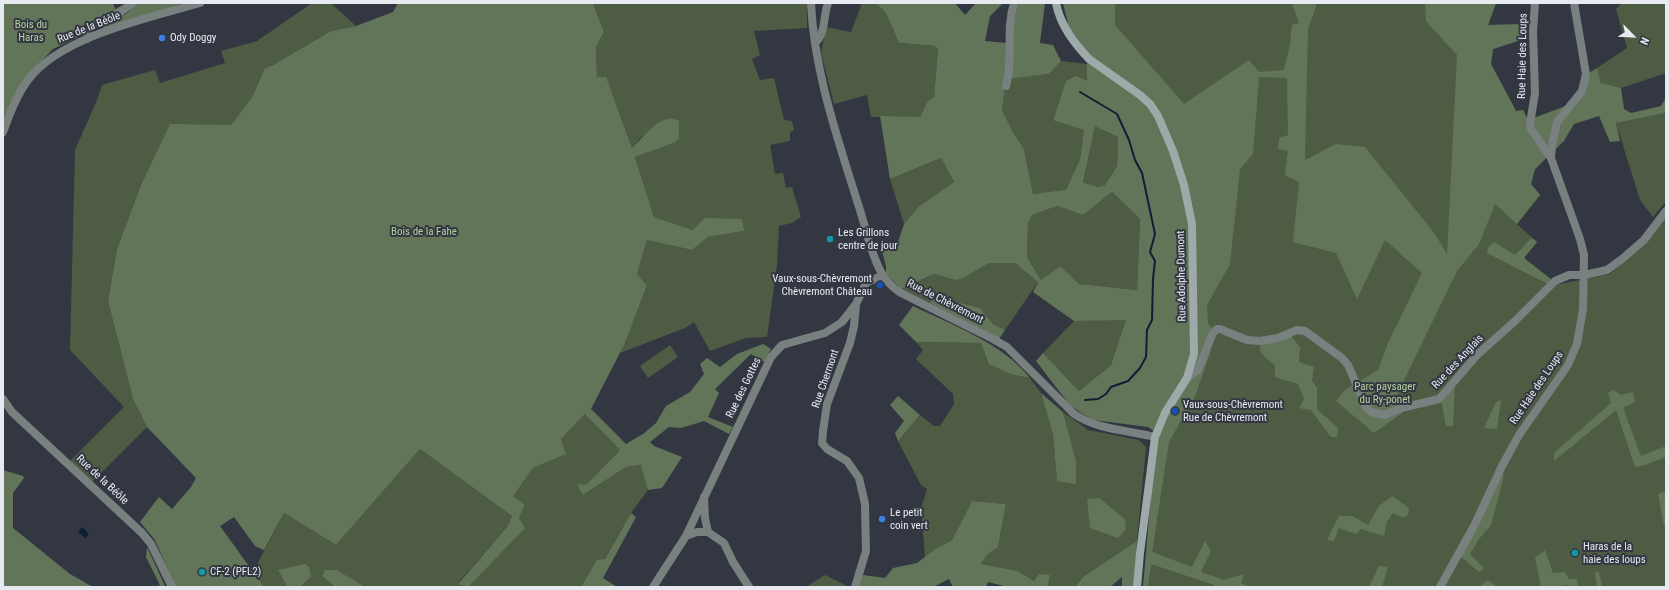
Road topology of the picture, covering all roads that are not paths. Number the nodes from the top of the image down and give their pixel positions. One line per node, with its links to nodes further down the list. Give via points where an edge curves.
1 (133, 3): 9 (street, via 116,15 92,26)
2 (200, 3): 9 (street, Rue de la Béôle)
3 (811, 3): 10 (street, Rue de Chèvremont)
4 (828, 3): 10 (street, via 822,34)
5 (1014, 3): 11 (street, via 1010,16)
6 (1056, 3): 18 (main road, Rue Adolphe Dumont, via 1064,26 1083,53 1150,104 1173,151 1187,197 1193,239 1195,344)
7 (1535, 3): 13 (street, Rue Haie des Loups, via 1535,93 1530,124)
8 (1574, 3): 13 (street, via 1586,74 1582,91 1557,122)
9 (87, 39): 12 (street, Rue de la Béôle, via 52,56 28,80 13,105)
10 (815, 43): 15 (street, Rue de Chèvremont, via 841,150 873,253)
11 (1006, 86)
12 (3, 132)
13 (1551, 158): 16 (street, Rue Haie des Loups, via 1580,239 1584,255)
14 (1666, 211): 16 (street, via 1644,240 1622,259 1607,270)
15 (883, 275): 17 (street, Rue des Gottes, via 866,283); 20 (street, Rue de Chèvremont, via 891,286 901,293 1007,347 1074,414 1096,426)
16 (1584, 275): 18 (street, Rue des Anglais, via 1569,275 1554,281 1477,355 1439,399 1401,408 1385,416 1371,412 1366,407 1348,365 1342,358 1305,331 1297,330 1278,338 1260,341 1247,340 1217,329 1212,333 1198,370); 29 (street, Rue Haie des Loups, via 1583,309 1577,344 1568,365 1519,435 1474,526)
17 (856, 304): 21 (street, Rue des Gottes, via 842,322 825,334 782,345 771,357); 27 (street, Rue Chermont, via 850,343 827,404 822,443 847,461 859,478 866,504 866,550)
18 (1187, 378): 20 (main road, Rue Adolphe Dumont, via 1165,413)
19 (3, 399): 24 (street, Rue de la Béôle, via 12,412 152,544)
20 (1155, 436): 28 (main road, Rue Adolphe Dumont)
21 (704, 496): 22 (street, Rue des Gottes); 23 (street, Rue des Gottes)
22 (708, 532): 23 (street); 26 (street, via 724,543)
23 (686, 536): 25 (street, Rue des Gottes)
24 (172, 587)
25 (653, 587)
26 (749, 587)
27 (855, 587)
28 (1137, 587)
29 (1440, 587)

